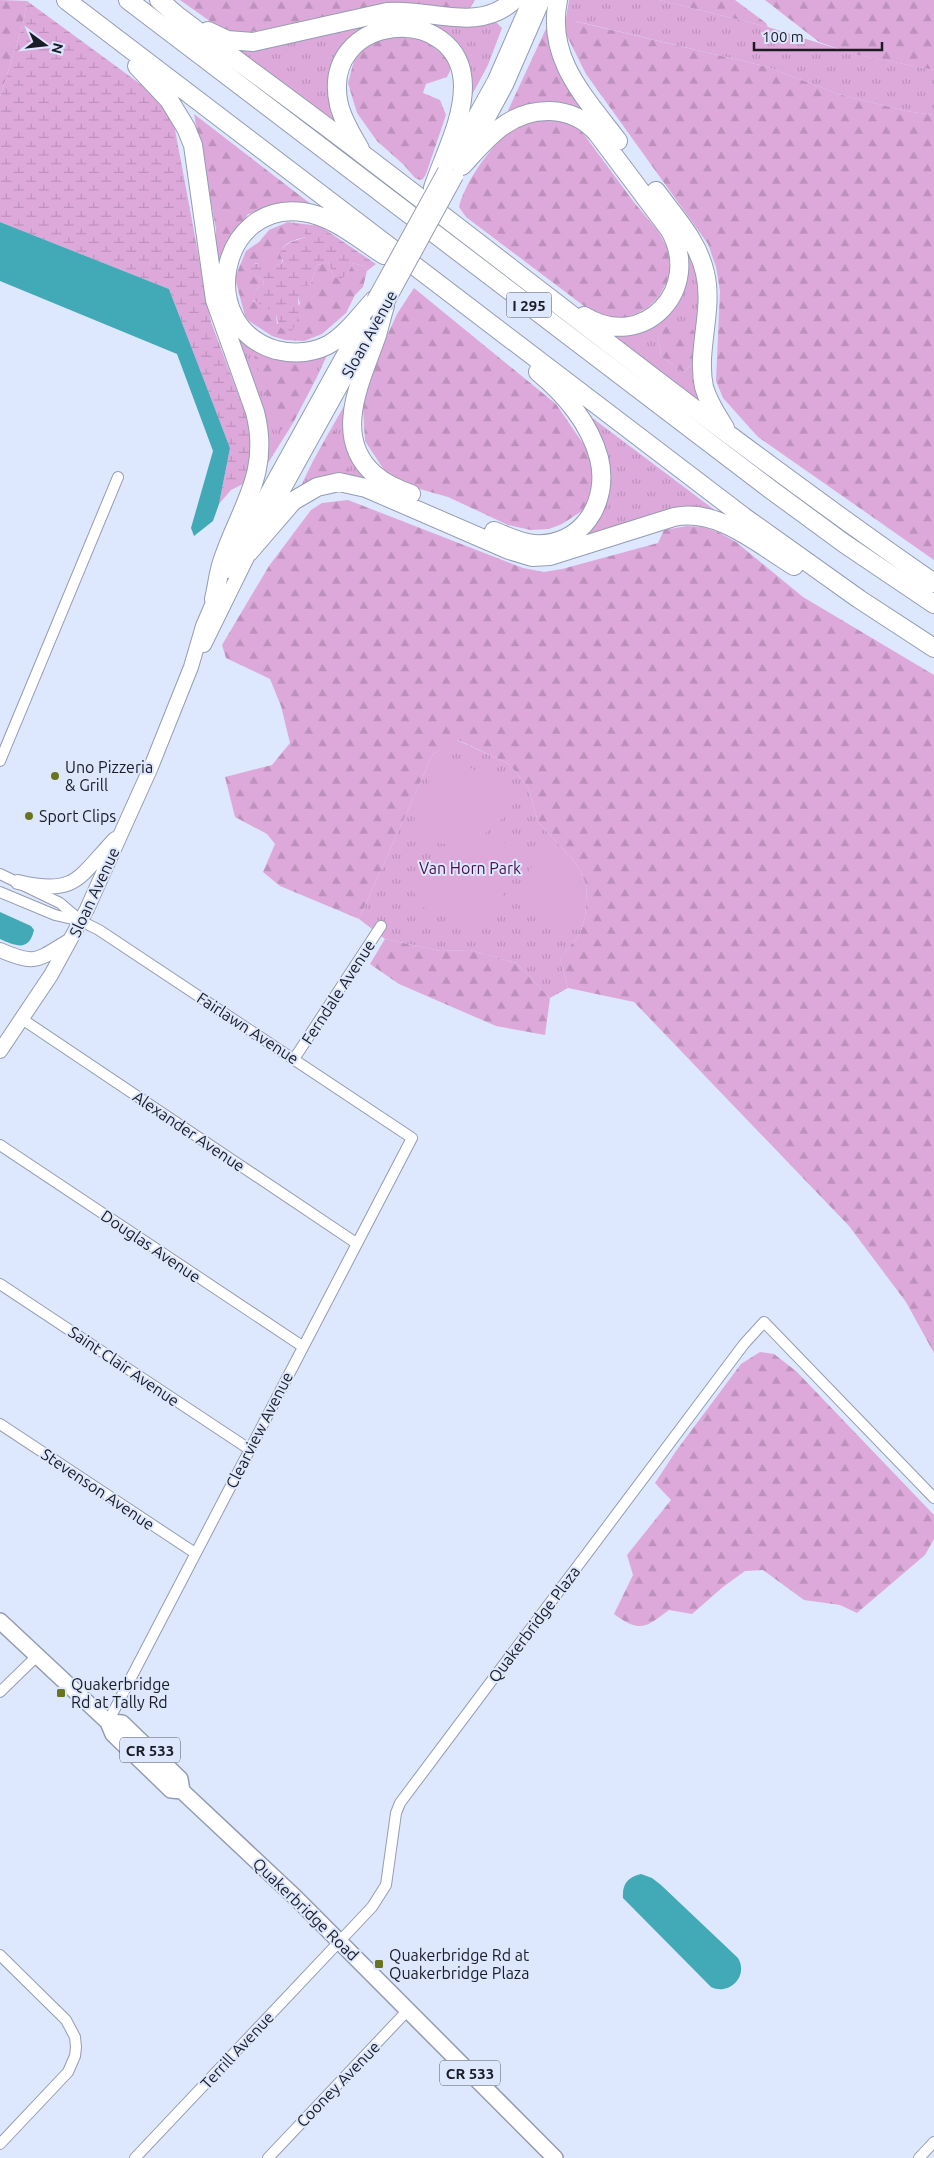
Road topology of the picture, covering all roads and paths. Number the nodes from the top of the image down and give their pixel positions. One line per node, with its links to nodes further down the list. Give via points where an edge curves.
1 (66, 0): 8 (highway, I 295)
2 (128, 0): 22 (highway, I 295, via 770,489)
3 (160, 0): 4 (highway, via 217,36 246,42 269,40 386,12 484,17 502,10); 9 (highway, via 178,17)
4 (514, 0)
5 (530, 0): 10 (main road, Sloan Avenue)
6 (543, 0): 10 (main road, Sloan Avenue, via 506,85)
7 (558, 0): 16 (highway, via 556,38 569,73 698,251 707,288 704,385 710,403)
8 (122, 43): 12 (highway, I 295); 20 (highway, via 138,68 169,100 193,145 214,300 259,430 258,470 222,563)
9 (365, 156): 10 (highway, via 341,110 337,88 341,68 352,48 369,33 390,26 412,26 428,31 446,44 462,74); 13 (highway)
10 (451, 170): 11 (highway, bridge); 13 (highway, via 514,119 529,113 554,110 571,115 597,133 669,229 679,252 678,282 668,301 650,318 631,326 611,327 592,322); 14 (main road, Sloan Avenue, bridge)
11 (430, 198): 14 (main road, Sloan Avenue, bridge)
12 (422, 271): 14 (highway, via 384,255 330,222 298,212 272,216 251,227 234,247 227,266 227,298 238,324 259,343 278,350 304,352 328,344); 15 (highway, I 295)
13 (530, 282): 16 (highway)
14 (380, 302): 15 (highway, via 377,334 353,401 354,438 363,461 381,480 400,490 516,540 547,544 573,534 593,514 601,487 600,466 582,420 560,393 533,368); 18 (main road, Sloan Avenue); 20 (main road, Sloan Avenue, via 240,542)
15 (518, 343): 21 (highway, I 295, via 744,516)
16 (731, 436): 19 (highway)
17 (118, 477): 25 (street)
18 (249, 552): 21 (highway, via 282,511 298,497 325,484 346,483 366,488 515,553 532,557 556,554 674,517 703,516); 24 (main road, Sloan Avenue)
19 (934, 584)
20 (214, 599): 24 (main road, Sloan Avenue)
21 (859, 599): 23 (highway, I 295)
22 (934, 604)
23 (934, 648)
24 (191, 667): 26 (main road, Sloan Avenue)
25 (0, 761)
26 (122, 832): 28 (main road, via 68,885 46,888); 30 (main road, Sloan Avenue)
27 (0, 874): 28 (street, Fairlawn Avenue)
28 (18, 882): 30 (street, Fairlawn Avenue, via 60,903)
29 (0, 892): 30 (street, Fairlawn Avenue, via 54,915)
30 (81, 922): 32 (main road, Sloan Avenue); 36 (street, Fairlawn Avenue, via 105,934)
31 (381, 926): 36 (street, Ferndale Avenue)
32 (72, 939): 33 (main road, via 33,960 23,960); 34 (main road, Sloan Avenue)
33 (0, 950)
34 (22, 1019): 35 (main road, Sloan Avenue); 39 (street, Alexander Avenue)
35 (0, 1051)
36 (294, 1059): 37 (street, Fairlawn Avenue)
37 (412, 1138): 39 (street, Clearview Avenue)
38 (0, 1145): 41 (street, Douglas Avenue)
39 (356, 1243): 41 (street, Clearview Avenue)
40 (0, 1284): 43 (street, Saint Clair Avenue)
41 (302, 1346): 43 (street, Clearview Avenue)
42 (0, 1424): 45 (street, Stevenson Avenue)
43 (249, 1449): 45 (street, Clearview Avenue)
44 (934, 1498): 50 (street, Quakerbridge Plaza, via 764,1322 727,1366 400,1802 386,1885 372,1907)
45 (195, 1553): 49 (street, Clearview Avenue)
46 (0, 1620): 47 (main road, Quakerbridge Road / CR 533)
47 (37, 1656): 48 (street); 49 (main road, Quakerbridge Road / CR 533)
48 (0, 1692)
49 (108, 1722): 50 (main road, Quakerbridge Road / CR 533, via 113,1734 171,1790 182,1791)
50 (340, 1941): 52 (main road, Quakerbridge Road / CR 533); 55 (street, Terrill Avenue)
51 (0, 1955): 54 (street, via 66,2020 75,2037 76,2047 68,2072)
52 (408, 2010): 56 (street, Cooney Avenue); 57 (main road, Quakerbridge Road / CR 533)
53 (934, 2142): 58 (street)
54 (0, 2144)
55 (135, 2158)
56 (268, 2158)
57 (555, 2158)
58 (920, 2158)

